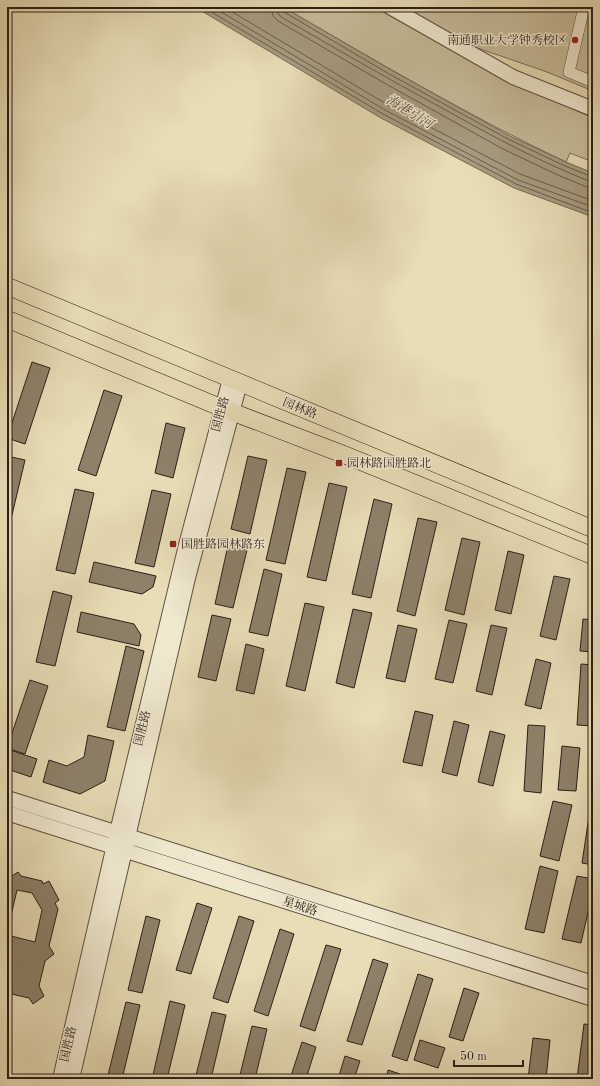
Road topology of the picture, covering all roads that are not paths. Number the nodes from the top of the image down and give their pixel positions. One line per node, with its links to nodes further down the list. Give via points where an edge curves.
1 (390, 7): 4 (street, via 513,76)
2 (584, 7): 3 (street, via 569,72)
3 (593, 82)
4 (593, 109)
5 (7, 286): 7 (main road, 园林路)
6 (7, 319): 8 (main road)
7 (235, 381): 8 (street, 国胜路); 9 (main road, 园林路)
8 (227, 410): 10 (main road); 13 (street, 国胜路, via 186,586)
9 (593, 529)
10 (593, 556)
11 (7, 798): 13 (street, 星城路)
12 (7, 813): 14 (street, 星城路)
13 (122, 834): 14 (street, 国胜路); 15 (street, 星城路)
14 (119, 848): 16 (street, 星城路); 17 (street, 国胜路); 18 (street, 国胜路)
15 (593, 983)
16 (593, 999)
17 (60, 1079)
18 (72, 1079)

